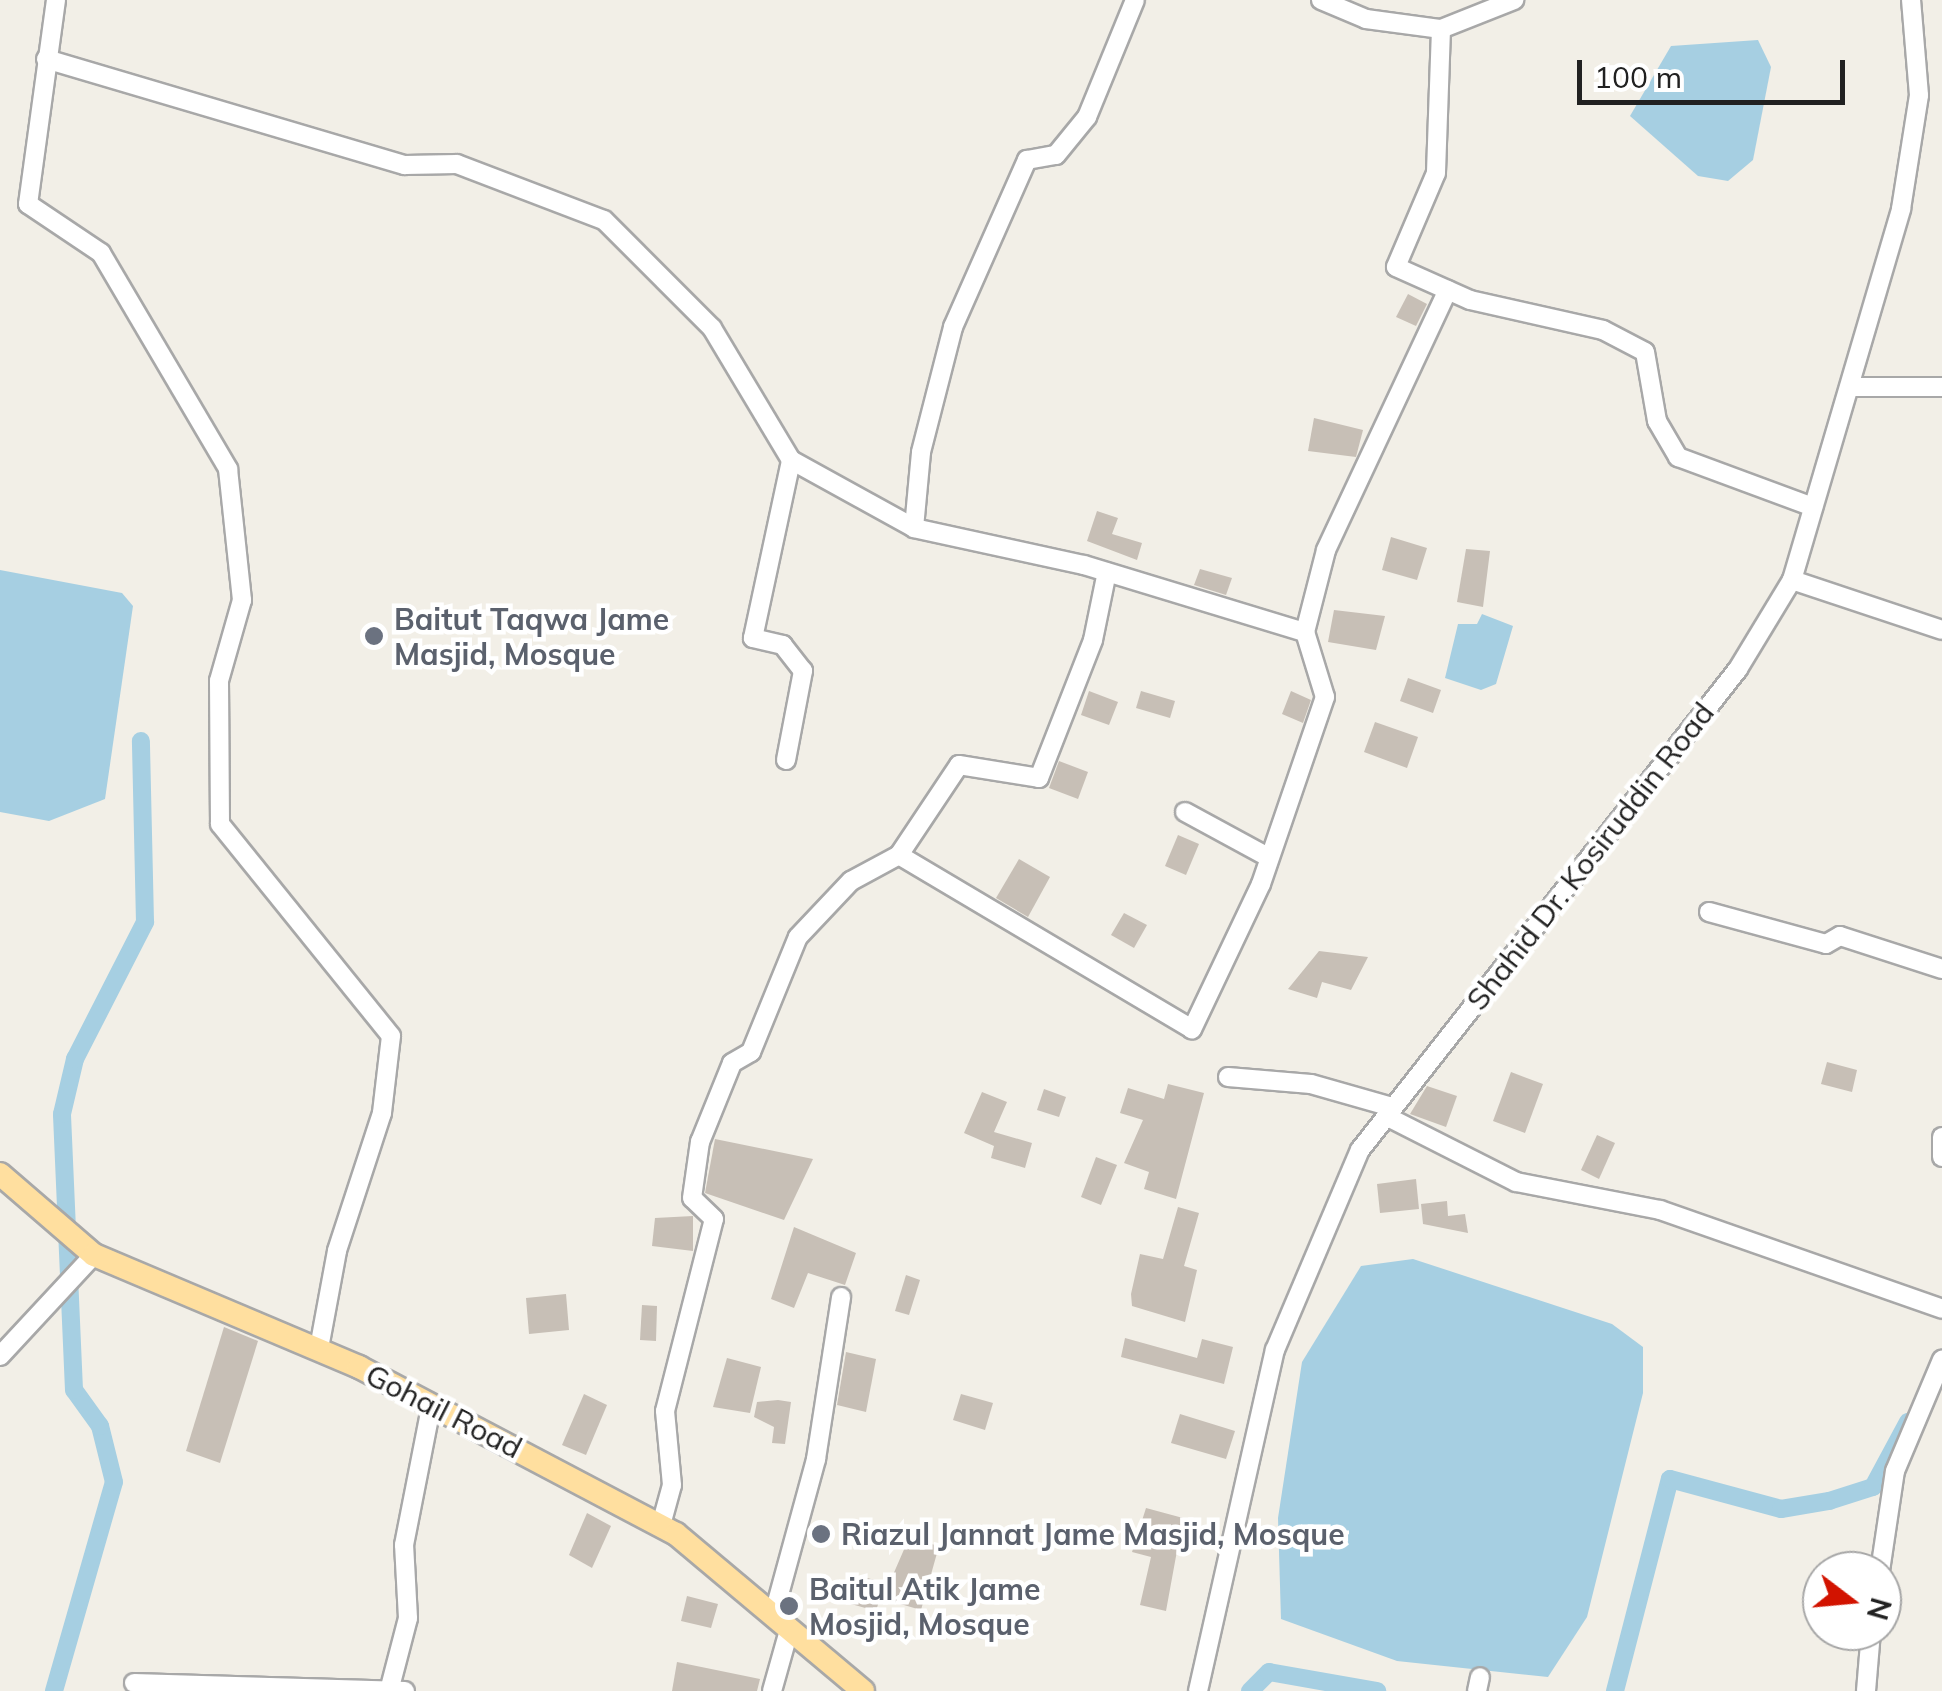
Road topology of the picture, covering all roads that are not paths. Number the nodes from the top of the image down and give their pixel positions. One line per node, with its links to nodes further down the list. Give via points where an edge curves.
1 (56, 0): 7 (street)
2 (1135, 0): 13 (street, via 1087,117 1056,155 1027,160 953,327 921,452)
3 (1320, 0): 6 (street, via 1366,19)
4 (1514, 0): 6 (street)
5 (1912, 0): 9 (street, Shahid Dr. Kosiruddin Road, via 1919,95 1911,159)
6 (1441, 30): 8 (street, via 1436,173 1396,267)
7 (46, 58): 11 (street, via 405,165 457,164 604,220 712,328); 32 (street, via 28,204 101,253 228,469 242,600 219,682 220,824 391,1036 382,1113 337,1251)
8 (1448, 290): 12 (street, via 1602,330 1644,352 1657,421 1678,457); 17 (street, via 1326,550)
9 (1850, 386): 10 (street); 12 (street, Shahid Dr. Kosiruddin Road)
10 (1942, 387)
11 (791, 460): 13 (street); 18 (street, via 753,638 783,645 804,672)
12 (1813, 507): 15 (street, Shahid Dr. Kosiruddin Road)
13 (914, 528): 14 (street)
14 (1107, 572): 17 (street); 20 (street, via 1093,640 1039,778 959,765)
15 (1792, 580): 16 (street); 25 (street, Shahid Dr. Kosiruddin Road, via 1738,669)
16 (1942, 630)
17 (1306, 632): 21 (street, via 1325,698)
18 (786, 760)
19 (1186, 812): 21 (street)
20 (900, 855): 21 (street, via 1192,1030); 37 (street, via 851,881 798,937 751,1052 732,1063 700,1142 692,1198 714,1219 664,1411 672,1485)
21 (1266, 856)
22 (1708, 912): 23 (street, via 1826,944 1840,936)
23 (1942, 969)
24 (1228, 1077): 25 (street, via 1311,1084)
25 (1389, 1112): 31 (street, via 1516,1182 1660,1210); 45 (street, Shahid Dr. Kosiruddin Road, via 1338,1192 1275,1350)
26 (1942, 1137): 27 (street)
27 (1942, 1157)
28 (0, 1174): 29 (main road, Gohail Road)
29 (80, 1250): 32 (main road, Gohail Road); 33 (street, via 64,1288)
30 (841, 1298): 39 (street)
31 (1942, 1309)
32 (320, 1348): 36 (main road, Gohail Road)
33 (0, 1356)
34 (1942, 1360): 35 (street)
35 (1937, 1401): 38 (street, via 1895,1471)
36 (431, 1407): 37 (main road, Gohail Road); 42 (street, via 404,1545 408,1618)
37 (661, 1525): 39 (main road, Gohail Road)
38 (1883, 1551)
39 (782, 1620): 43 (street); 44 (main road, Gohail Road)
40 (1870, 1651): 46 (street)
41 (134, 1682): 42 (street)
42 (395, 1690)
43 (772, 1691)
44 (863, 1691)
45 (1198, 1691)
46 (1866, 1691)

